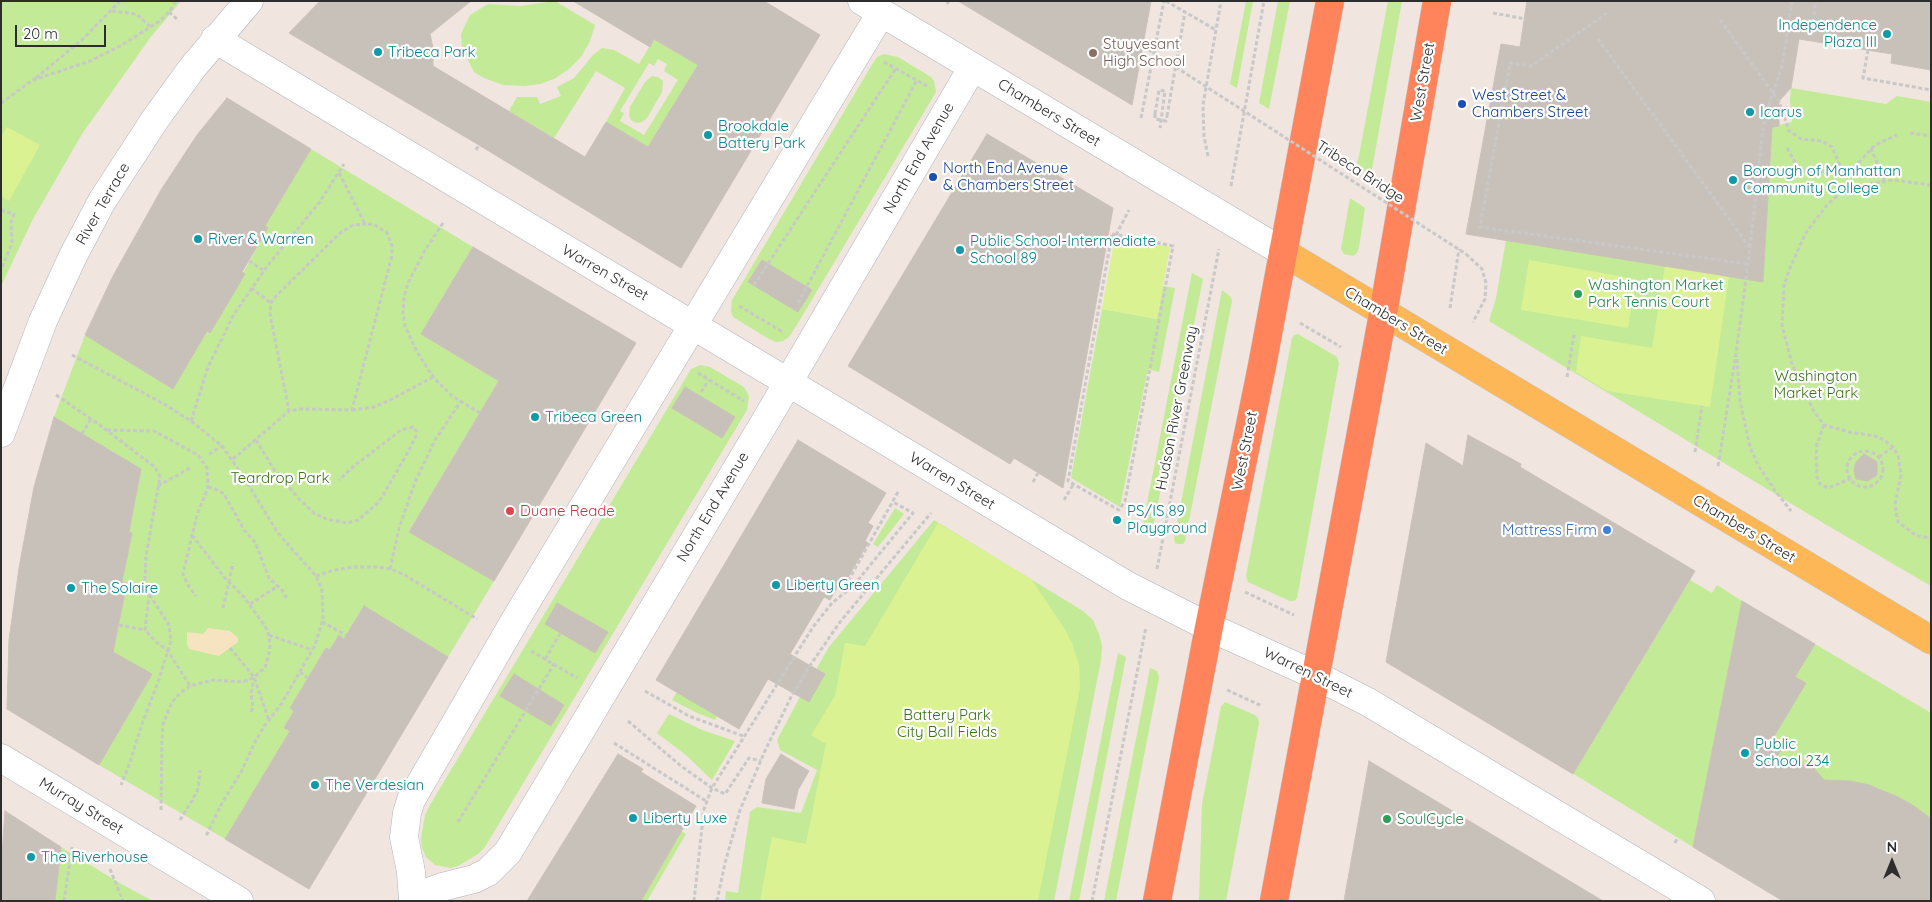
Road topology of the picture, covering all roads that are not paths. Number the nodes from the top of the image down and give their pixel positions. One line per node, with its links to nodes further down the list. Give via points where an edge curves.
1 (250, 1): 5 (street, River Terrace)
2 (1330, 1): 7 (highway, West Street)
3 (1437, 1): 8 (highway, West Street)
4 (872, 7): 6 (street, Chambers Street); 9 (street, North End Avenue)
5 (215, 39): 9 (street, Warren Street); 11 (street, River Terrace, via 156,118 102,201 43,321)
6 (972, 68): 7 (street, Chambers Street); 10 (street, North End Avenue)
7 (1282, 252): 8 (main road, Chambers Street); 12 (highway, West Street)
8 (1383, 314): 13 (main road, Chambers Street); 14 (highway, West Street)
9 (692, 325): 10 (street, Warren Street); 17 (street, North End Avenue, via 411,800 404,838)
10 (787, 383): 12 (street, Warren Street, via 1128,586); 17 (street, North End Avenue, via 508,852 488,872 426,893)
11 (1, 433)
12 (1209, 627): 14 (street, Warren Street); 18 (highway, West Street)
13 (1931, 640)
14 (1315, 675): 19 (highway, West Street); 20 (street, Warren Street, via 1368,702)
15 (1, 758): 16 (street, Murray Street)
16 (239, 901)
17 (413, 901)
18 (1157, 901)
19 (1274, 901)
20 (1701, 901)

